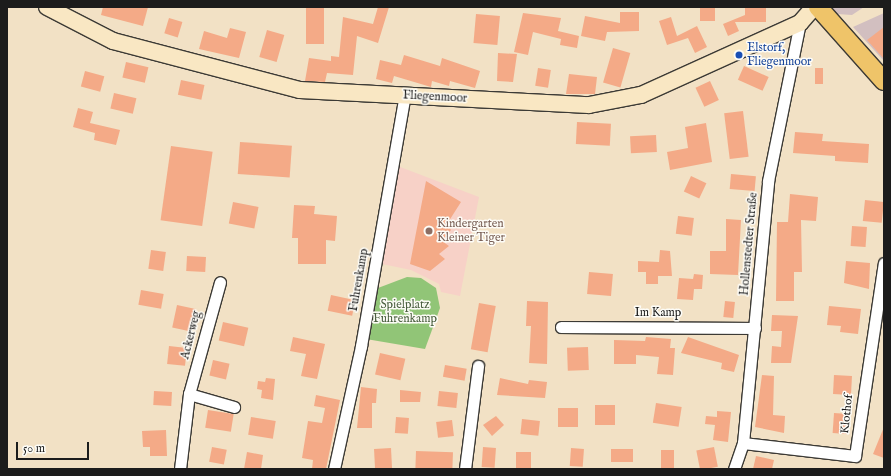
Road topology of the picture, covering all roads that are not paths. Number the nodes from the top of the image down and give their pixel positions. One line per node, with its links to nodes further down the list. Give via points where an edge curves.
1 (47, 7): 6 (street, Fliegenmoor, via 112,41 300,90)
2 (814, 7): 4 (street, Fliegenmoor)
3 (818, 7): 5 (main road)
4 (800, 23): 6 (street, Fliegenmoor, via 641,95 589,105); 10 (street, Hollenstedter Straße, via 768,182)
5 (884, 81)
6 (405, 96): 16 (street, Fuhrenkamp, via 361,346)
7 (884, 263): 14 (street, Klothof, via 854,456)
8 (220, 282): 12 (street, Ackerweg)
9 (561, 327): 10 (street, Im Kamp)
10 (755, 328): 14 (street, Hollenstedter Straße)
11 (478, 366): 17 (street)
12 (189, 394): 13 (street); 15 (street, Ackerweg, via 181,442)
13 (234, 406)
14 (743, 443): 18 (street, Hollenstedter Straße)
15 (180, 469)
16 (334, 469)
17 (465, 469)
18 (734, 469)

